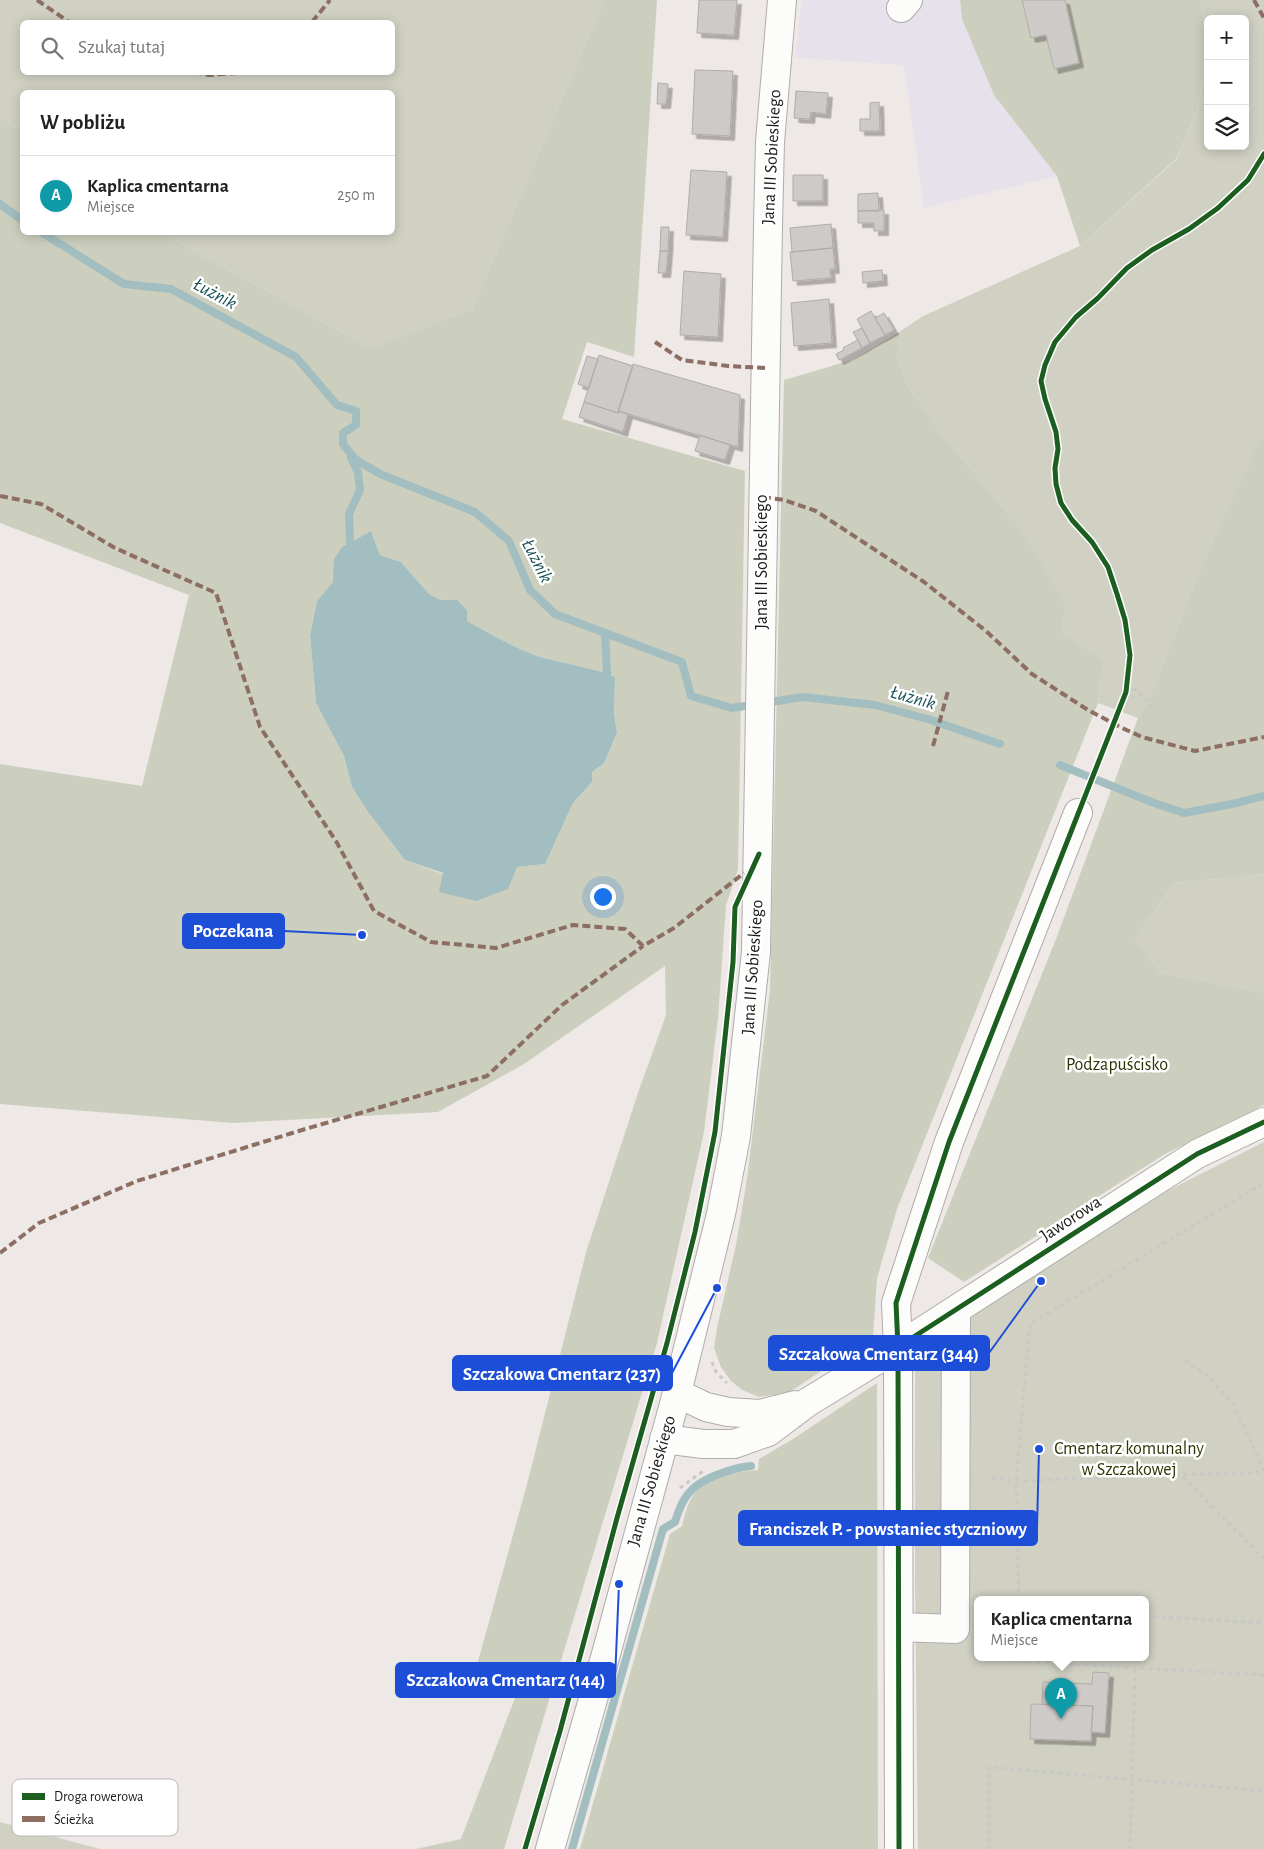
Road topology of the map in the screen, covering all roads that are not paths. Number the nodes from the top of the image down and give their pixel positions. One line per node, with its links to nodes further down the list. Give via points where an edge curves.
1 (782, 0): 6 (street, Jana III Sobieskiego, via 770,142 756,952 736,1136 721,1214)
2 (1078, 813): 5 (street, via 949,1142 896,1303)
3 (1264, 1122): 4 (street, Jaworowa, via 1197,1154)
4 (956, 1310): 5 (street, Jaworowa); 9 (street, via 955,1629)
5 (898, 1347): 7 (street, Jaworowa); 9 (street)
6 (677, 1392): 7 (street, Jaworowa, via 706,1407 728,1412 760,1414); 8 (street, Jana III Sobieskiego)
7 (808, 1402): 8 (street, Jaworowa, via 768,1432 734,1444)
8 (664, 1439): 10 (street, Jana III Sobieskiego)
9 (899, 1627): 11 (street)
10 (550, 1849)
11 (900, 1849)

